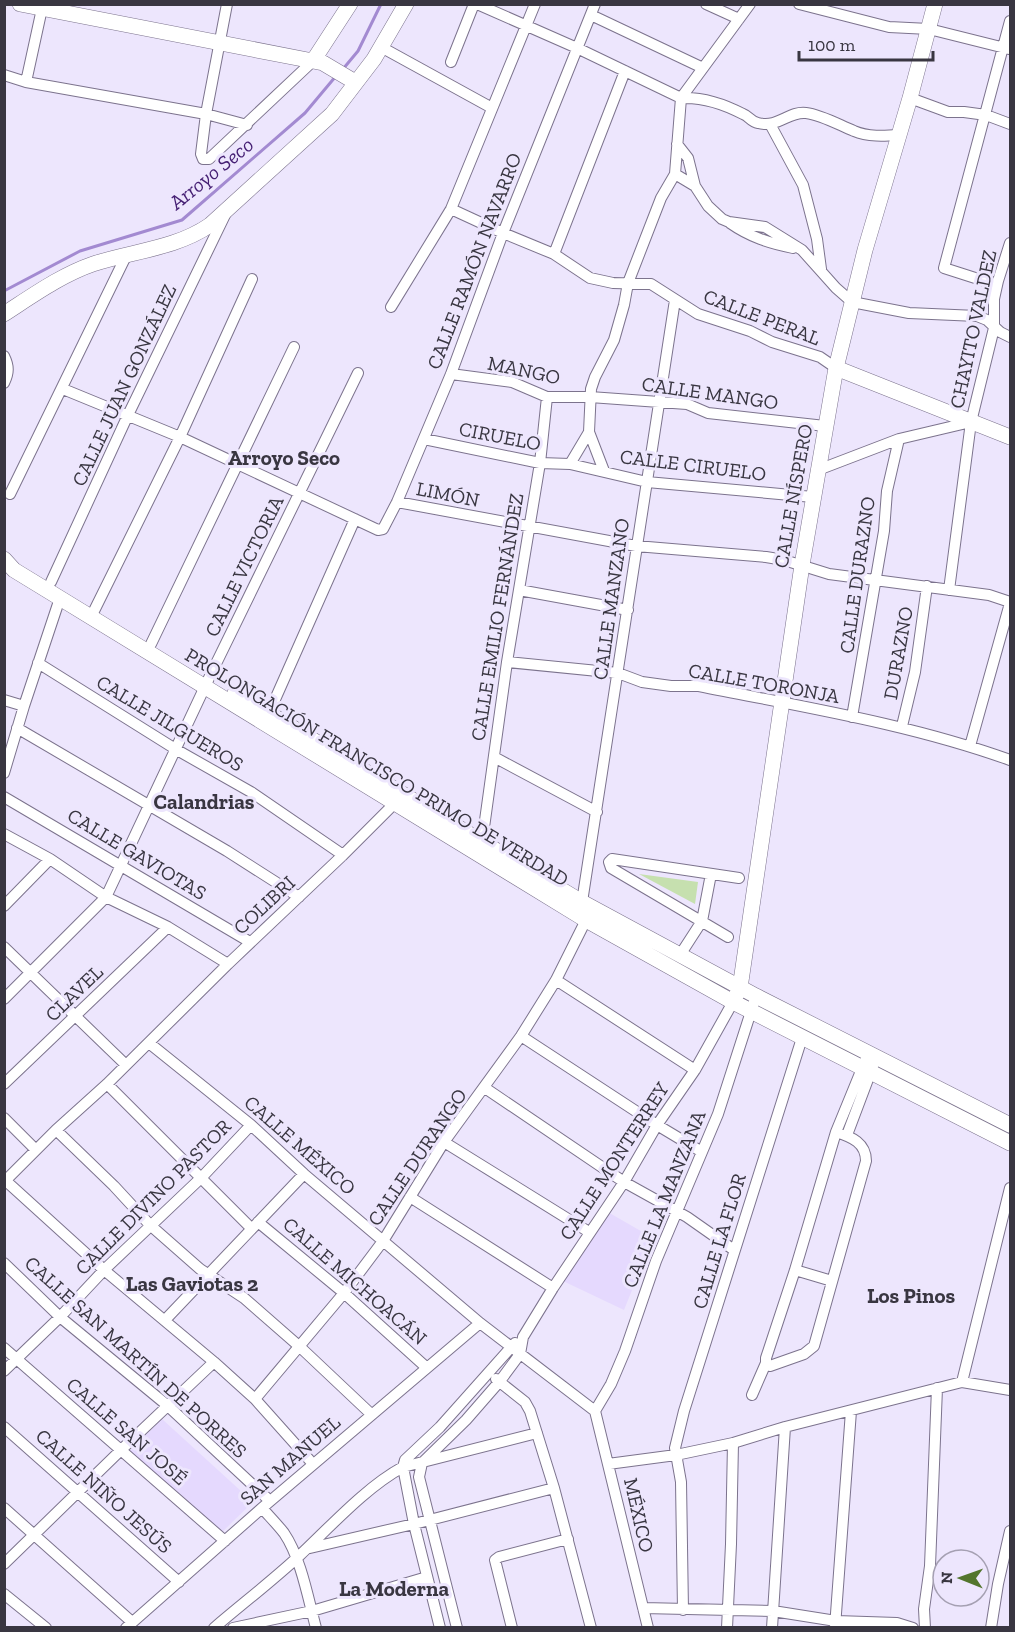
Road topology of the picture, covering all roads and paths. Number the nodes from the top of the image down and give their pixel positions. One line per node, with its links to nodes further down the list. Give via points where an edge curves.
1 (20, 4): 11 (main road)
2 (226, 4): 17 (street)
3 (350, 4): 21 (main road)
4 (405, 4): 18 (main road)
5 (476, 4): 15 (street); 22 (street)
6 (535, 4): 15 (street)
7 (750, 4): 13 (street)
8 (799, 4): 16 (street, via 889,27)
9 (935, 4): 16 (main road, CALLE NÍSPERO)
10 (710, 5): 13 (street)
11 (42, 7): 17 (main road); 27 (street)
12 (593, 10): 19 (street, CALLE RAMÓN NAVARRO); 23 (street)
13 (739, 19): 23 (street)
14 (1011, 21): 20 (street)
15 (527, 26): 19 (street); 30 (street)
16 (929, 29): 20 (street); 28 (main road, CALLE NÍSPERO)
17 (219, 42): 21 (main road); 31 (street)
18 (381, 47): 26 (main road); 30 (street)
19 (577, 48): 24 (street); 42 (street, CALLE RAMÓN NAVARRO)
20 (1007, 48): 32 (street)
21 (318, 62): 26 (main road); 35 (street)
22 (451, 62)
23 (703, 68): 29 (street)
24 (626, 71): 29 (street); 44 (street)
25 (4, 75): 27 (street)
26 (352, 80): 40 (main road, via 332,114)
27 (26, 82): 31 (street)
28 (910, 98): 32 (street, via 948,112); 36 (main road, CALLE NÍSPERO)
29 (681, 99): 34 (street, via 696,97 744,114 754,123); 37 (street)
30 (492, 108): 41 (street)
31 (206, 114): 35 (street); 35 (street, via 203,159 209,159)
32 (986, 115): 33 (street); 49 (street, via 944,268)
33 (1011, 123)
34 (770, 124): 36 (street, via 808,113 856,132); 46 (street, via 803,185)
35 (247, 125)
36 (899, 135): 51 (main road, CALLE NÍSPERO)
37 (678, 144): 38 (street); 39 (street, via 688,158)
38 (675, 174): 39 (street); 48 (street, via 661,198)
39 (695, 186): 46 (street, via 722,219 765,227 802,250)
40 (230, 205): 45 (main road, via 192,236); 66 (street, CALLE JUAN GONZÁLEZ)
41 (451, 209): 42 (street, CALLE PERAL); 52 (street)
42 (503, 233): 44 (street, CALLE PERAL); 60 (street, CALLE RAMÓN NAVARRO)
43 (1011, 243): 49 (street, CHAYITO VALDEZ)
44 (554, 254): 48 (street, CALLE PERAL, via 590,279)
45 (126, 256): 53 (main road, via 77,270); 62 (street)
46 (821, 269): 51 (street)
47 (252, 279): 70 (street)
48 (628, 283): 50 (street, CALLE PERAL, via 651,284); 64 (street, via 614,339 595,377)
49 (997, 285): 54 (street, CHAYITO VALDEZ)
50 (675, 300): 58 (street, CALLE PERAL, via 698,314 820,357); 65 (street, CALLE MANZANO)
51 (852, 302): 54 (street, via 909,313 976,316); 58 (main road, CALLE NÍSPERO)
52 (391, 306)
53 (4, 314)
54 (994, 328): 55 (street); 67 (street, CHAYITO VALDEZ)
55 (1011, 337)
56 (294, 347): 76 (street)
57 (4, 356): 61 (street, via 8,372)
58 (836, 368): 67 (main road); 68 (main road, CALLE NÍSPERO)
59 (358, 374): 80 (street, CALLE VICTORIA)
60 (451, 374): 63 (street, MANGO, via 512,382); 72 (street, CALLE RAMÓN NAVARRO)
61 (4, 383)
62 (63, 389): 66 (street); 81 (street)
63 (547, 396): 64 (street, MANGO); 74 (street, CALLE EMILIO FERNÁNDEZ)
64 (590, 397): 65 (street, CALLE MANGO); 69 (street)
65 (659, 401): 68 (street, CALLE MANGO, via 687,404 708,413); 79 (street, CALLE MANZANO)
66 (129, 415): 70 (street); 90 (street, CALLE JUAN GONZÁLEZ)
67 (971, 422): 71 (main road); 73 (street); 93 (street, CHAYITO VALDEZ)
68 (825, 426): 77 (main road, CALLE NÍSPERO)
69 (589, 432): 75 (street); 78 (street)
70 (180, 437): 76 (street); 97 (street)
71 (1011, 437)
72 (424, 439): 74 (street, CIRUELO); 83 (street, CALLE RAMÓN NAVARRO)
73 (899, 439): 77 (street); 89 (street, CALLE DURAZNO, via 887,491)
74 (540, 463): 75 (street, CIRUELO); 85 (street, CALLE EMILIO FERNÁNDEZ)
75 (570, 464): 78 (street, CALLE CIRUELO)
76 (239, 465): 80 (street); 98 (street)
77 (818, 470): 82 (main road, CALLE NÍSPERO)
78 (604, 471): 79 (street, CALLE CIRUELO)
79 (646, 482): 82 (street, CALLE CIRUELO); 86 (street, CALLE MANZANO)
80 (299, 493): 84 (street); 102 (street, CALLE VICTORIA)
81 (10, 494)
82 (813, 497): 88 (main road, CALLE NÍSPERO)
83 (397, 502): 84 (street, CALLE RAMÓN NAVARRO, via 383,529); 85 (street, LIMÓN)
84 (355, 519): 106 (street)
85 (528, 527): 86 (street, LIMÓN); 92 (street, CALLE EMILIO FERNÁNDEZ)
86 (636, 546): 88 (street, LIMÓN, via 766,557); 96 (street, CALLE MANZANO)
87 (4, 557): 90 (main road, PROLONGACIÓN FRANCISCO PRIMO DE VERDAD); 94 (main road, PROLONGACIÓN FRANCISCO PRIMO DE VERDAD, via 14,570)
88 (802, 565): 89 (street, LIMÓN, via 829,574); 104 (main road, CALLE NÍSPERO)
89 (876, 580): 91 (street, LIMÓN); 107 (street, CALLE DURAZNO)
90 (51, 582): 97 (main road, PROLONGACIÓN FRANCISCO PRIMO DE VERDAD)
91 (927, 586): 93 (street, LIMÓN); 108 (street, DURAZNO, via 915,672)
92 (519, 590): 96 (street); 99 (street, CALLE EMILIO FERNÁNDEZ)
93 (949, 590): 95 (street, LIMÓN)
94 (60, 598): 97 (main road, PROLONGACIÓN FRANCISCO PRIMO DE VERDAD); 100 (street)
95 (1011, 602): 110 (street)
96 (628, 610): 101 (street, CALLE MANZANO)
97 (93, 613): 98 (main road, PROLONGACIÓN FRANCISCO PRIMO DE VERDAD); 102 (main road, PROLONGACIÓN FRANCISCO PRIMO DE VERDAD)
98 (151, 644): 102 (main road, PROLONGACIÓN FRANCISCO PRIMO DE VERDAD)
99 (507, 662): 101 (street, CALLE TORONJA); 112 (street, CALLE EMILIO FERNÁNDEZ)
100 (38, 663): 105 (street); 111 (street, CALLE JILGUEROS)
101 (618, 674): 104 (street, CALLE TORONJA, via 642,682 699,686); 118 (street, CALLE MANZANO)
102 (207, 682): 106 (main road, PROLONGACIÓN FRANCISCO PRIMO DE VERDAD); 111 (street, CALLE VICTORIA); 116 (main road, PROLONGACIÓN FRANCISCO PRIMO DE VERDAD)
103 (4, 700): 105 (street)
104 (782, 702): 107 (street, CALLE TORONJA); 140 (main road, CALLE NÍSPERO)
105 (24, 706): 109 (street)
106 (269, 713): 116 (main road, PROLONGACIÓN FRANCISCO PRIMO DE VERDAD)
107 (852, 717): 108 (street, CALLE TORONJA)
108 (902, 726): 110 (street, CALLE TORONJA)
109 (17, 728): 114 (street); 117 (street)
110 (970, 746): 113 (street, CALLE TORONJA)
111 (177, 750): 117 (street, CALLE VICTORIA); 121 (street, CALLE JILGUEROS, via 251,792)
112 (495, 757): 118 (street); 120 (street, CALLE EMILIO FERNÁNDEZ)
113 (1011, 760)
114 (4, 773)
115 (4, 796): 123 (street, CALLE GAVIOTAS)
116 (399, 800): 120 (main road, PROLONGACIÓN FRANCISCO PRIMO DE VERDAD); 121 (street, COLIBRI); 130 (main road, PROLONGACIÓN FRANCISCO PRIMO DE VERDAD)
117 (148, 806): 123 (street, CALLE VICTORIA); 127 (street, via 228,850)
118 (597, 812): 128 (street, CALLE MANZANO)
119 (4, 834): 122 (street)
120 (482, 842): 128 (main road, PROLONGACIÓN FRANCISCO PRIMO DE VERDAD)
121 (343, 855): 127 (street, COLIBRI)
122 (50, 859): 126 (street); 129 (street)
123 (121, 866): 126 (street, CALLE VICTORIA); 134 (street, CALLE GAVIOTAS)
124 (711, 874): 125 (street); 131 (street); 131 (street, via 612,859 609,862 611,868)
125 (739, 878)
126 (106, 897): 132 (street); 138 (street, CALLE VICTORIA)
127 (299, 897): 134 (street, COLIBRI)
128 (582, 902): 136 (main road, PROLONGACIÓN FRANCISCO PRIMO DE VERDAD)
129 (4, 906)
130 (586, 920): 139 (street, CALLE DURANGO); 142 (main road, PROLONGACIÓN FRANCISCO PRIMO DE VERDAD)
131 (702, 921): 133 (street); 136 (street)
132 (168, 927): 137 (street); 144 (street, CLAVEL)
133 (728, 936)
134 (250, 942): 137 (street, COLIBRI)
135 (4, 947): 138 (street)
136 (680, 955): 140 (main road, PROLONGACIÓN FRANCISCO PRIMO DE VERDAD)
137 (228, 964): 147 (street, COLIBRI)
138 (30, 972): 141 (street, CALLE VICTORIA); 144 (street)
139 (556, 980): 145 (street, CALLE DURANGO); 150 (street)
140 (740, 988): 142 (main road, CALLE NÍSPERO); 143 (main road, PROLONGACIÓN FRANCISCO PRIMO DE VERDAD)
141 (4, 999)
142 (733, 1002): 143 (main road, PROLONGACIÓN FRANCISCO PRIMO DE VERDAD); 150 (street, CALLE MONTERREY)
143 (753, 1004): 146 (main road); 148 (main road); 163 (street, CALLE LA MANZANA)
144 (76, 1017): 149 (street); 151 (street, CLAVEL)
145 (521, 1036): 153 (street, CALLE DURANGO); 156 (street)
146 (802, 1038): 148 (main road); 175 (street, CALLE LA FLOR)
147 (149, 1043): 149 (street, COLIBRI); 155 (street, CALLE MÉXICO)
148 (869, 1063): 157 (main road); 159 (street); 161 (main road)
149 (126, 1065): 152 (street, COLIBRI)
150 (695, 1070): 156 (street, CALLE MONTERREY)
151 (4, 1084)
152 (107, 1084): 158 (street, COLIBRI); 165 (street, CALLE MICHOACÁN)
153 (485, 1088): 160 (street, CALLE DURANGO); 167 (street)
154 (4, 1118): 162 (street)
155 (251, 1125): 164 (street, CALLE MÉXICO); 165 (street, CALLE DIVINO PASTOR)
156 (657, 1125): 163 (street); 167 (street, CALLE MONTERREY)
157 (1011, 1125)
158 (56, 1130): 162 (street, COLIBRI); 171 (street)
159 (841, 1134): 178 (street); 180 (street, via 863,1147 866,1161)
160 (444, 1143): 169 (street, CALLE DURANGO); 173 (street)
161 (1011, 1143)
162 (36, 1150): 166 (street, COLIBRI)
163 (702, 1152): 170 (street, CALLE LA MANZANA)
164 (304, 1174): 172 (street); 174 (street, CALLE MÉXICO)
165 (202, 1177): 171 (street, CALLE DIVINO PASTOR); 172 (street, CALLE MICHOACÁN)
166 (5, 1182): 177 (street)
167 (624, 1182): 170 (street); 173 (street, CALLE MONTERREY)
168 (1011, 1188): 198 (street)
169 (410, 1197): 174 (street, CALLE DURANGO); 181 (street)
170 (676, 1212): 175 (street); 204 (street, CALLE LA MANZANA, via 625,1351)
171 (150, 1225): 177 (street, CALLE DIVINO PASTOR); 179 (street)
172 (255, 1225): 179 (street); 182 (street, CALLE MICHOACÁN)
173 (589, 1232): 181 (street, CALLE MONTERREY)
174 (383, 1241): 182 (street, CALLE DURANGO); 185 (street, CALLE MÉXICO)
175 (734, 1250): 212 (street, CALLE LA FLOR, via 684,1411)
176 (4, 1263): 183 (street, CALLE SAN MARTÍN DE PORRES)
177 (104, 1270): 183 (street, CALLE DIVINO PASTOR); 184 (street)
178 (795, 1270): 180 (street); 193 (street)
179 (210, 1275): 184 (street); 188 (street, via 244,1298)
180 (832, 1281): 193 (street, via 810,1351 773,1366)
181 (553, 1288): 186 (street, CALLE MONTERREY)
182 (344, 1293): 188 (street, CALLE DURANGO); 194 (street, CALLE MICHOACÁN)
183 (60, 1317): 191 (street, CALLE DIVINO PASTOR); 203 (street, CALLE SAN MARTÍN DE PORRES)
184 (165, 1320): 192 (street)
185 (480, 1323): 187 (street, CALLE MÉXICO); 194 (street, SAN MANUEL)
186 (523, 1337): 187 (street, CALLE MONTERREY); 190 (street, CALLE MONTERREY)
187 (510, 1345): 190 (street, CALLE MÉXICO); 196 (street)
188 (300, 1347): 202 (street, CALLE DURANGO); 206 (street)
189 (4, 1348): 191 (street, CALLE SAN JOSÉ)
190 (520, 1353): 197 (street); 204 (street, CALLE MÉXICO)
191 (16, 1360): 195 (street, CALLE DIVINO PASTOR); 211 (street, CALLE SAN JOSÉ)
192 (214, 1362): 202 (street); 203 (street)
193 (766, 1363): 201 (street)
194 (427, 1368): 206 (street, SAN MANUEL)
195 (4, 1371)
196 (488, 1374): 197 (street); 216 (street, via 409,1455)
197 (500, 1381): 209 (street, via 525,1402); 213 (street)
198 (962, 1382): 199 (street); 200 (street)
199 (938, 1388): 205 (street); 252 (street)
200 (1011, 1390)
201 (752, 1395)
202 (255, 1399): 214 (street)
203 (168, 1406): 211 (street); 219 (street, CALLE SAN MARTÍN DE PORRES)
204 (595, 1411): 215 (street, MÉXICO)
205 (851, 1411): 208 (street); 238 (street)
206 (371, 1414): 214 (street, SAN MANUEL)
207 (4, 1427): 218 (street, CALLE NIÑO JESÚS)
208 (785, 1427): 210 (street); 237 (street)
209 (537, 1433): 213 (street); 217 (street)
210 (733, 1443): 212 (street); 235 (street)
211 (122, 1449): 218 (street); 226 (street, CALLE SAN JOSÉ)
212 (676, 1455): 215 (street); 234 (street, CALLE LA FLOR, via 681,1482)
213 (422, 1463): 216 (street); 221 (street, via 419,1477)
214 (313, 1464): 219 (street, SAN MANUEL)
215 (609, 1464): 233 (street, MÉXICO)
216 (404, 1467): 222 (street); 227 (street, via 376,1484)
217 (554, 1488): 221 (street); 225 (street)
218 (79, 1492): 224 (street); 231 (street, CALLE NIÑO JESÚS)
219 (266, 1505): 226 (street, SAN MANUEL); 228 (street, CALLE SAN MARTÍN DE PORRES)
220 (4, 1508): 224 (street)
221 (428, 1520): 222 (street); 240 (street)
222 (414, 1524): 227 (street); 230 (street)
223 (1011, 1531): 253 (street)
224 (36, 1535): 229 (street); 239 (street)
225 (568, 1539): 246 (street, via 495,1560); 247 (street)
226 (225, 1541): 231 (street, SAN MANUEL)
227 (307, 1548): 228 (street)
228 (296, 1558): 236 (street, CALLE SAN MARTÍN DE PORRES); 242 (street)
229 (4, 1564)
230 (427, 1577): 236 (street); 245 (street)
231 (179, 1582): 239 (street, SAN MANUEL)
232 (4, 1594): 241 (street)
233 (643, 1608): 234 (street); 248 (street, MÉXICO)
234 (683, 1610): 235 (street)
235 (727, 1610): 237 (street); 249 (street)
236 (312, 1611): 243 (street); 244 (street, CALLE SAN MARTÍN DE PORRES)
237 (773, 1611): 238 (street); 250 (street)
238 (835, 1624): 251 (street, via 877,1621)
239 (129, 1625)
240 (456, 1627)
241 (46, 1628)
242 (214, 1628)
243 (233, 1628)
244 (316, 1628)
245 (440, 1628)
246 (512, 1628)
247 (591, 1628)
248 (648, 1628)
249 (727, 1628)
250 (772, 1628)
251 (913, 1628)
252 (925, 1628)
253 (991, 1628)

